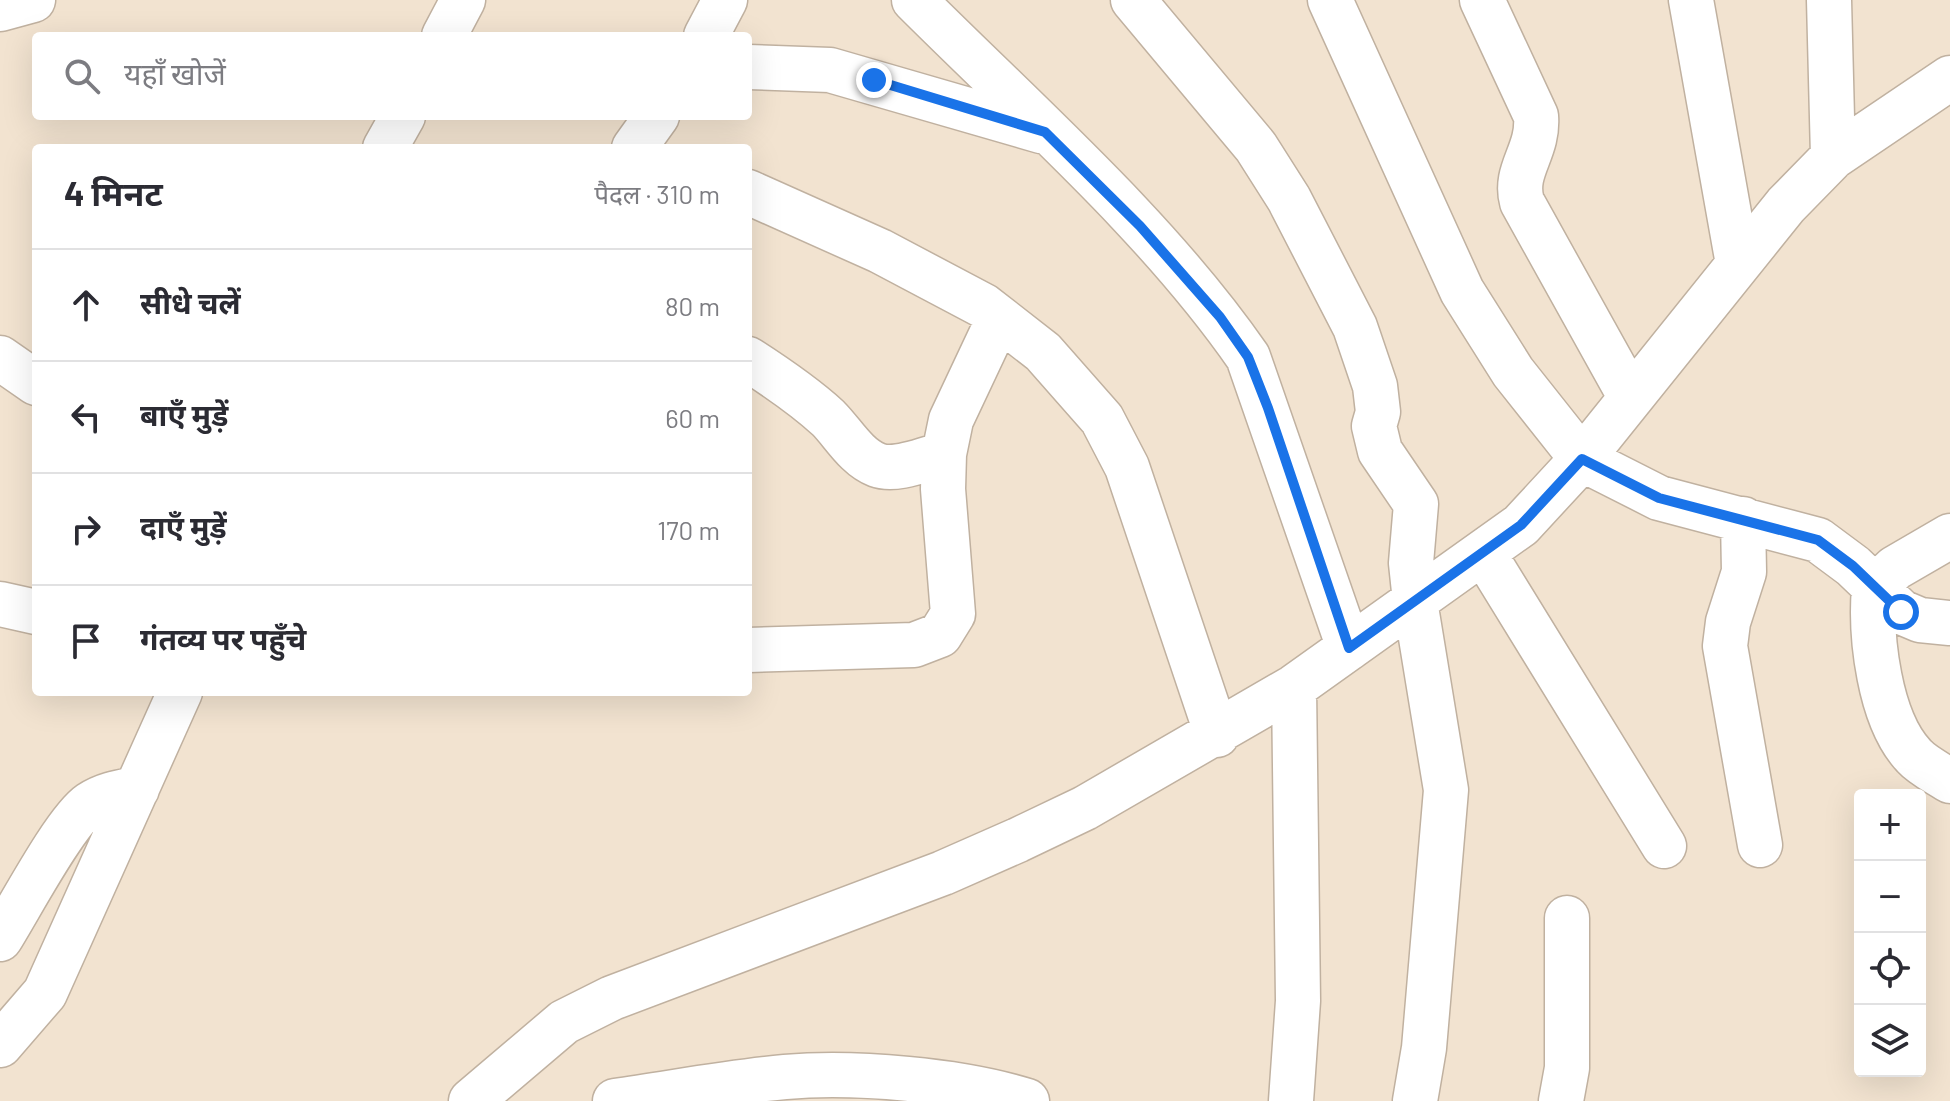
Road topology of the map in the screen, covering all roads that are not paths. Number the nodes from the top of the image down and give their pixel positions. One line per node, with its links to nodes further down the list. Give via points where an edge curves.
1 (33, 0): 10 (street)
2 (463, 0): 11 (street)
3 (725, 0): 12 (street)
4 (914, 0): 16 (street)
5 (1133, 0): 32 (street, via 1256,147 1355,327 1375,386 1374,426 1380,451 1416,504 1411,563)
6 (1330, 0): 27 (street, via 1462,291 1513,372)
7 (1482, 0): 25 (street, via 1536,116 1538,136 1518,179 1522,202)
8 (1691, 0): 20 (street)
9 (1829, 0): 18 (street)
10 (0, 9)
11 (446, 32)
12 (708, 32)
13 (752, 67): 16 (street, via 845,74)
14 (1950, 78): 18 (street)
15 (401, 120): 17 (street)
16 (1045, 132): 36 (street, via 1140,226 1248,357)
17 (387, 144)
18 (1833, 157): 20 (street)
19 (752, 194): 21 (street, via 880,251)
20 (1738, 264): 25 (street)
21 (999, 318): 26 (street, via 951,420); 40 (street, via 1043,352 1102,419 1127,467)
22 (0, 358): 24 (street)
23 (752, 362): 26 (street, via 785,383 878,465)
24 (32, 380)
25 (1631, 398): 27 (street)
26 (944, 454): 37 (street, via 953,614 940,635 914,645)
27 (1582, 459): 28 (street, via 1659,498); 30 (street, via 1521,525)
28 (1743, 519): 31 (street, via 1818,540); 43 (street, via 1744,572 1725,646)
29 (1950, 536): 31 (street, via 1895,568)
30 (1483, 552): 32 (street); 44 (street)
31 (1874, 588): 35 (street, via 1901,612); 41 (street, via 1871,622 1887,706 1899,737 1916,758)
32 (1415, 601): 36 (street); 53 (street, via 1446,790)
33 (0, 604): 34 (street)
34 (32, 611)
35 (1950, 623)
36 (1349, 648): 38 (street)
37 (752, 650)
38 (1294, 687): 40 (street); 52 (street, via 1298,1001)
39 (178, 696): 42 (street)
40 (1217, 735): 49 (street, via 1085,808 943,873 612,998 564,1022)
41 (1950, 781)
42 (137, 789): 46 (street, via 88,805); 47 (street, via 45,993)
43 (1760, 845)
44 (1664, 846)
45 (1567, 918): 54 (street, via 1567,1068)
46 (0, 939)
47 (0, 1045)
48 (684, 1096): 50 (street); 51 (street, via 787,1076 873,1078 994,1091)
49 (471, 1101)
50 (615, 1101)
51 (1027, 1101)
52 (1291, 1101)
53 (1415, 1101)
54 (1561, 1101)

